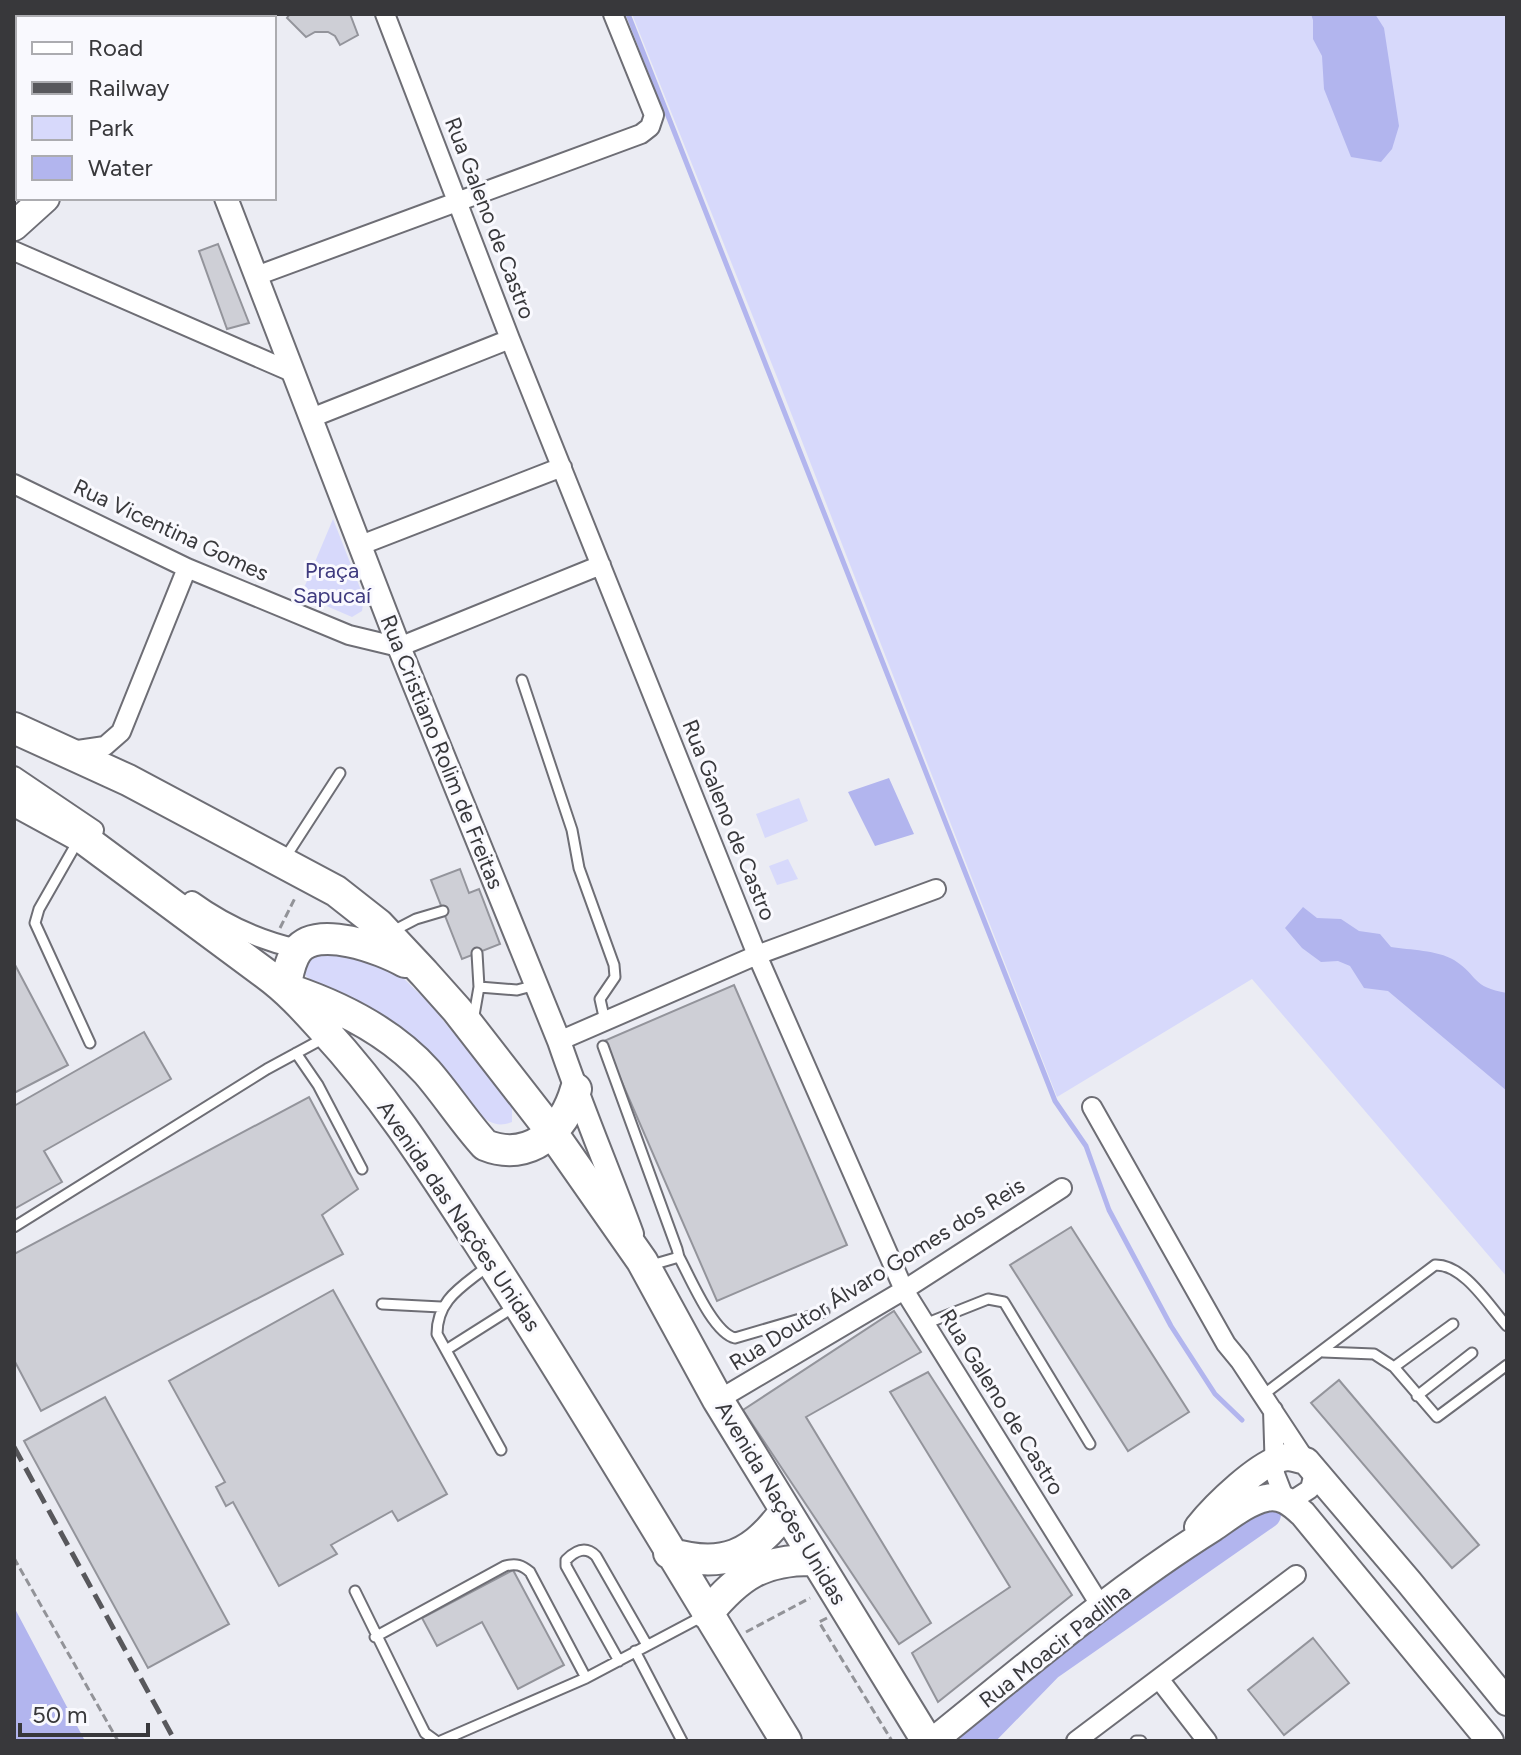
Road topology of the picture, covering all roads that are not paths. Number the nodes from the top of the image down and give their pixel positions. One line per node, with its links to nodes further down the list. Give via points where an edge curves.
1 (385, 14): 5 (street, Rua Galeno de Castro)
2 (613, 14): 5 (street, via 654,115 650,127)
3 (43, 200): 6 (main road)
4 (227, 200): 8 (street, Rua Cristiano Rolim de Freitas)
5 (458, 201): 8 (street); 9 (street, Rua Galeno de Castro)
6 (14, 226)
7 (14, 251): 10 (street)
8 (256, 276): 10 (street, Rua Cristiano Rolim de Freitas)
9 (510, 339): 11 (street); 12 (street, Rua Galeno de Castro)
10 (294, 373): 11 (street, Rua Cristiano Rolim de Freitas)
11 (311, 418): 14 (street, Rua Cristiano Rolim de Freitas)
12 (562, 467): 14 (street); 15 (street, Rua Galeno de Castro)
13 (14, 484): 16 (street, Rua Vicentina Gomes)
14 (361, 545): 17 (street, Rua Cristiano Rolim de Freitas)
15 (601, 565): 17 (street); 31 (street, Rua Galeno de Castro)
16 (187, 568): 17 (street, Rua Vicentina Gomes, via 349,635); 20 (street, via 121,732 105,746)
17 (399, 647): 33 (street, Rua Cristiano Rolim de Freitas, via 494,893)
18 (522, 680): 36 (lane, via 614,965 615,977 600,999)
19 (14, 728): 20 (highway)
20 (65, 751): 25 (highway)
21 (340, 773): 25 (lane)
22 (14, 776): 29 (street, via 208,913)
23 (18, 804): 24 (highway, Avenida das Nações Unidas)
24 (80, 836): 35 (highway, Avenida das Nações Unidas); 40 (lane, via 35,923)
25 (296, 868): 28 (highway, via 336,891)
26 (936, 889): 31 (street)
27 (443, 911): 28 (lane)
28 (387, 934): 32 (highway)
29 (287, 946): 32 (highway, via 335,939 362,943); 35 (highway)
30 (477, 953): 34 (lane)
31 (757, 955): 36 (street); 52 (street, Rua Galeno de Castro)
32 (424, 973): 37 (highway)
33 (536, 985): 34 (lane, via 517,990); 39 (street, Rua Cristiano Rolim de Freitas)
34 (479, 987): 37 (lane)
35 (285, 988): 38 (highway, Avenida das Nações Unidas); 45 (highway, via 331,1004 405,1051 485,1145 520,1151)
36 (605, 1021): 39 (street)
37 (471, 1028): 45 (highway)
38 (329, 1035): 42 (lane); 50 (highway, Avenida das Nações Unidas, via 399,1119)
39 (559, 1041): 43 (street, Rua Cristiano Rolim de Freitas)
40 (90, 1043)
41 (603, 1046): 49 (lane)
42 (296, 1053): 46 (lane); 48 (lane)
43 (576, 1089): 45 (highway); 51 (street, Rua Cristiano Rolim de Freitas)
44 (1092, 1107): 67 (street, via 1226,1344)
45 (551, 1131): 51 (highway)
46 (362, 1169)
47 (1062, 1188): 52 (street, Rua Doutor Álvaro Gomes dos Reis)
48 (14, 1227)
49 (679, 1257): 51 (lane); 56 (lane, via 713,1319 729,1337)
50 (492, 1263): 54 (highway, Avenida das Nações Unidas); 55 (lane)
51 (643, 1264): 66 (highway, Avenida Nações Unidas)
52 (904, 1290): 57 (street, Rua Galeno de Castro); 66 (street, Rua Doutor Álvaro Gomes dos Reis)
53 (382, 1304): 55 (lane)
54 (518, 1304): 60 (lane); 75 (highway, Avenida das Nações Unidas)
55 (441, 1307): 60 (lane, via 437,1334)
56 (824, 1312)
57 (925, 1324): 68 (lane, via 988,1299 1004,1302); 79 (street, Rua Galeno de Castro)
58 (1453, 1324): 64 (lane)
59 (1507, 1326): 61 (lane, via 1459,1271 1435,1265)
60 (446, 1350): 69 (lane)
61 (1323, 1352): 64 (lane, via 1374,1354); 67 (lane, via 1288,1374)
62 (1472, 1353): 65 (lane)
63 (1507, 1365): 65 (lane, via 1439,1417)
64 (1394, 1367): 65 (lane)
65 (1417, 1396)
66 (718, 1400): 73 (highway, Avenida Nações Unidas)
67 (1268, 1402): 70 (street); 71 (street)
68 (1090, 1444)
69 (501, 1450)
70 (1274, 1462): 71 (main road, via 1289,1457); 72 (street); 74 (main road, via 1212,1510)
71 (1310, 1465): 72 (street, via 1310,1489); 87 (main road)
72 (1288, 1501): 74 (main road, via 1265,1498); 95 (main road)
73 (785, 1511): 75 (highway, via 757,1542 731,1558 693,1560); 76 (highway, Avenida Nações Unidas)
74 (1177, 1551): 79 (main road, Rua Moacir Padilha)
75 (669, 1553): 80 (highway, Avenida das Nações Unidas)
76 (815, 1560): 80 (highway, via 769,1564 724,1592); 91 (highway, Avenida Nações Unidas)
77 (1296, 1575): 86 (street)
78 (355, 1591): 81 (lane)
79 (1102, 1608): 92 (main road, Rua Moacir Padilha)
80 (707, 1614): 82 (lane); 90 (highway, Avenida das Nações Unidas)
81 (375, 1637): 85 (lane, via 514,1563 530,1572); 88 (lane, via 425,1733)
82 (647, 1645): 83 (lane); 84 (lane, via 596,1556 584,1549 571,1554 566,1566)
83 (635, 1651): 84 (lane); 89 (lane)
84 (619, 1661): 85 (lane)
85 (586, 1678): 88 (lane)
86 (1159, 1679): 93 (street); 94 (street)
87 (1507, 1702)
88 (438, 1741)
89 (682, 1741)
90 (786, 1741)
91 (927, 1741)
92 (933, 1741)
93 (1076, 1741)
94 (1207, 1741)
95 (1490, 1741)

